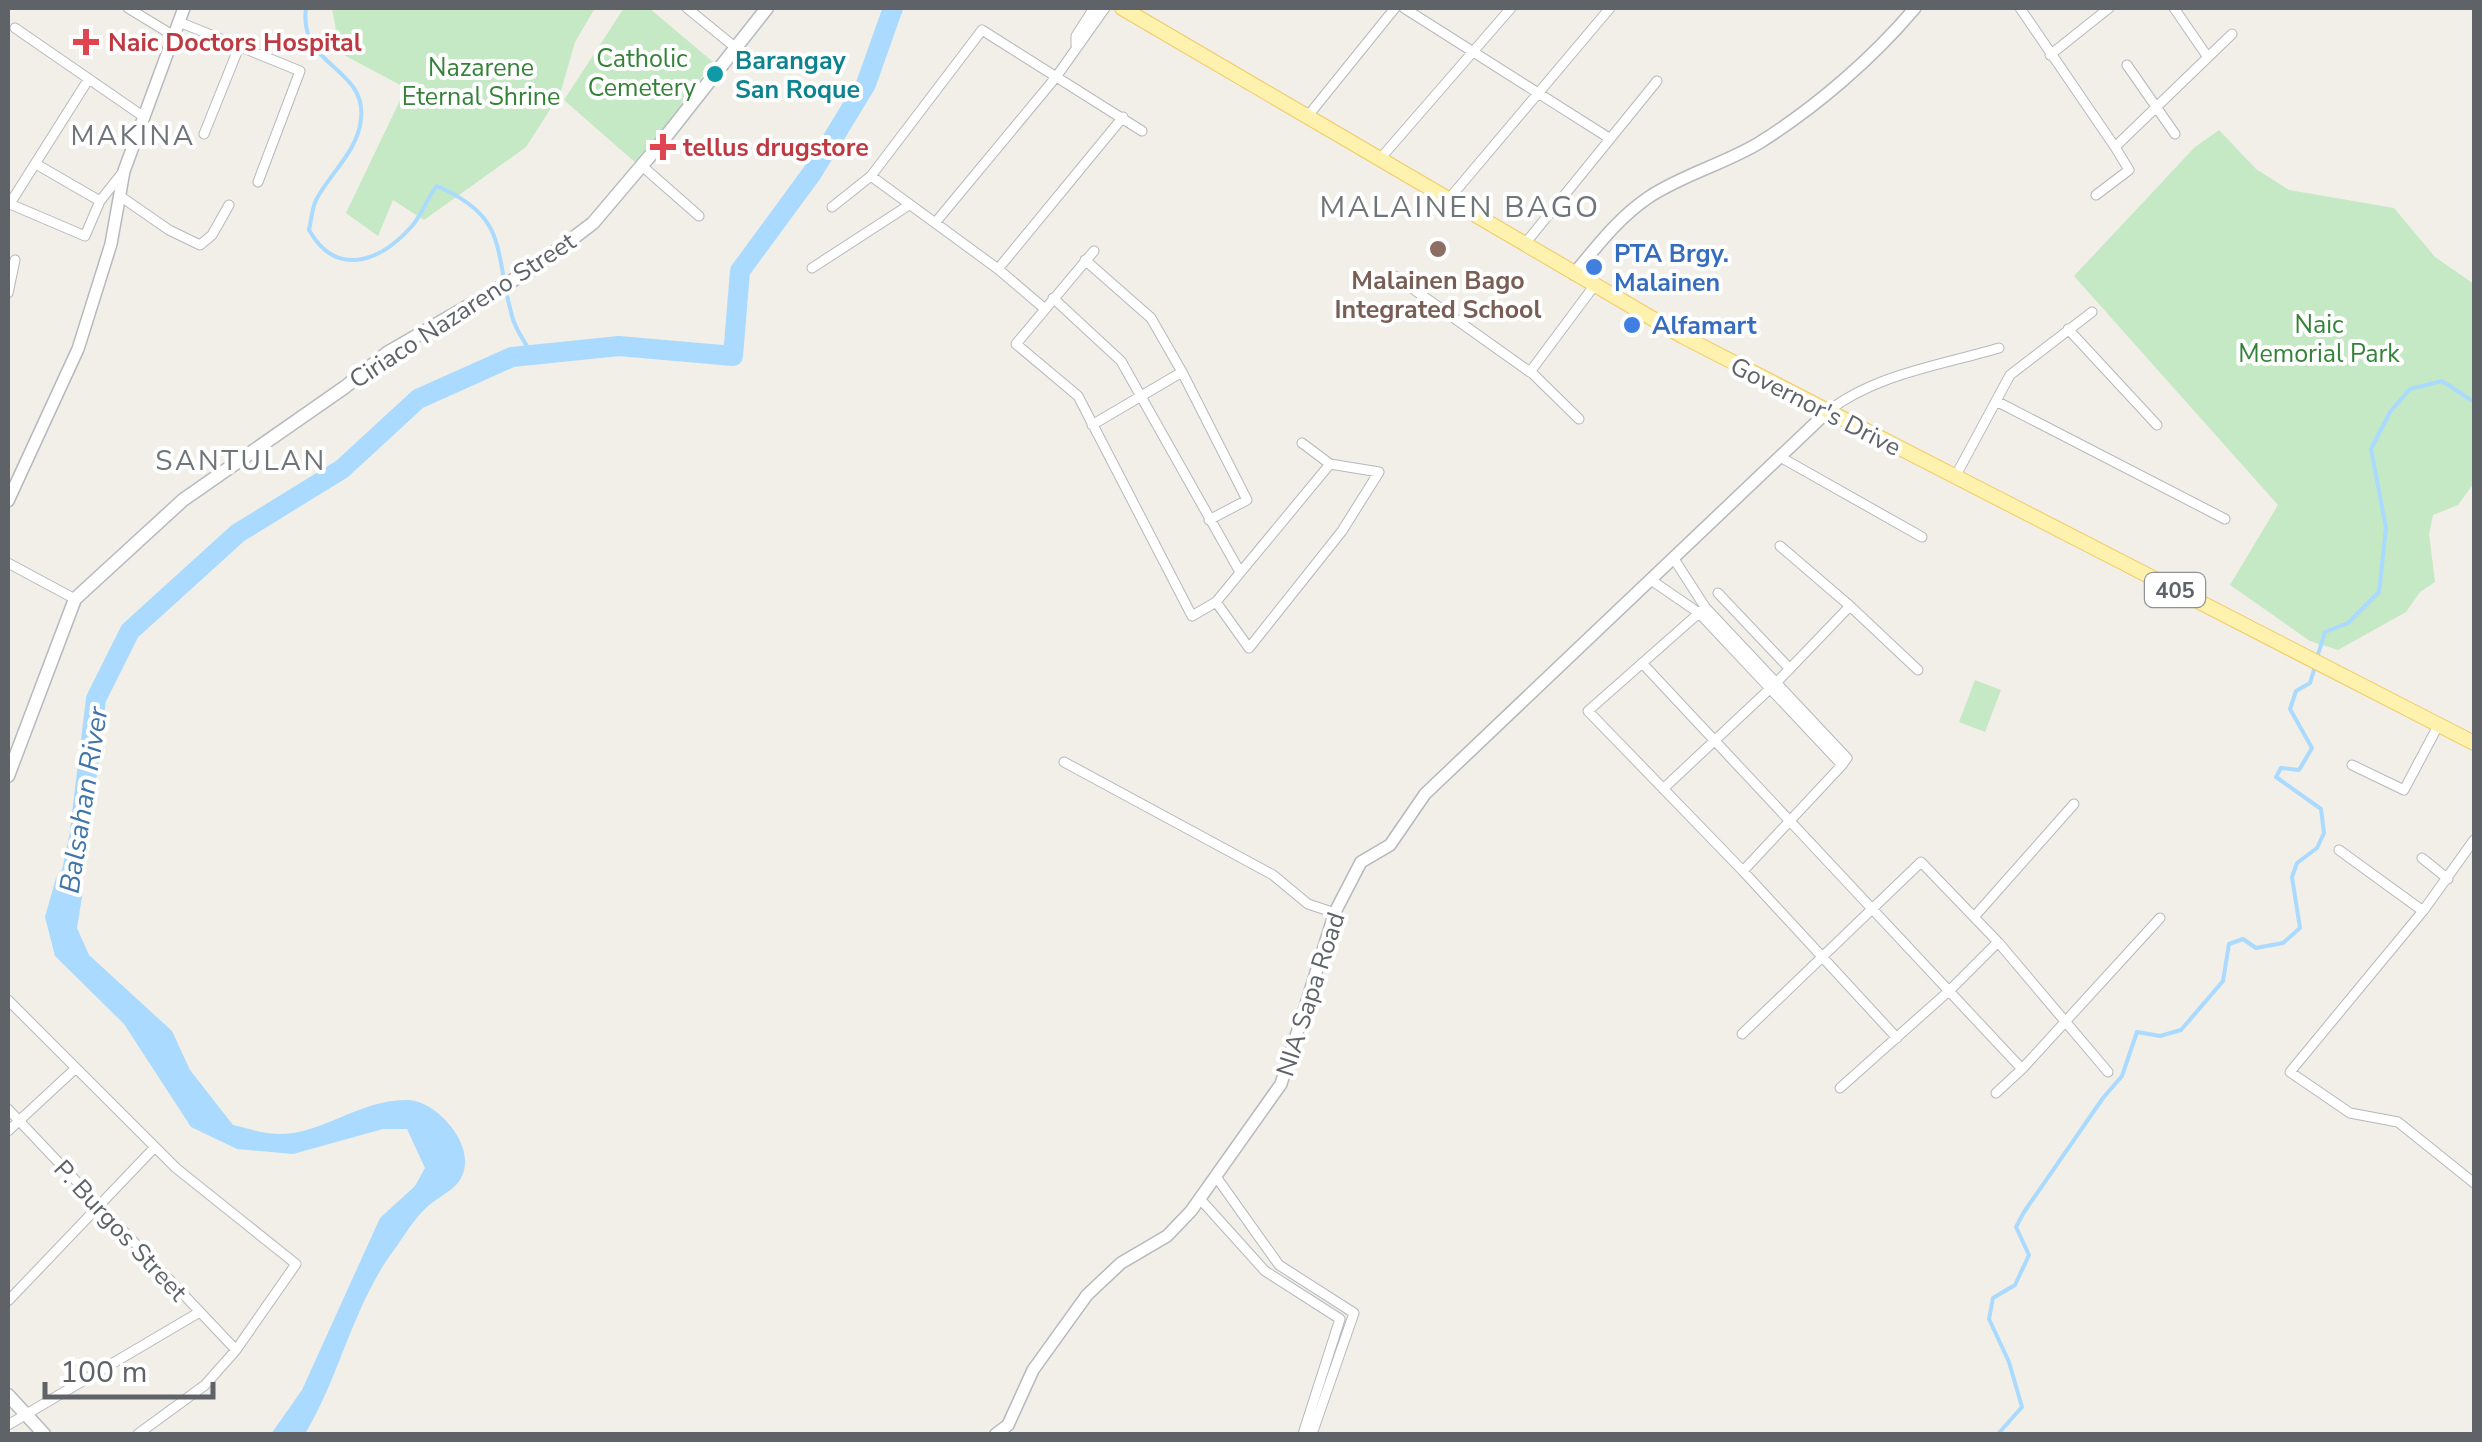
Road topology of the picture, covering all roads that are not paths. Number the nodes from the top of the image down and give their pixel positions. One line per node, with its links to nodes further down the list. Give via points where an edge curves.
1 (128, 8): 18 (street)
2 (184, 8): 15 (street)
3 (686, 8): 20 (street)
4 (767, 8): 20 (main road, Ciriaco Nazareno Street)
5 (1099, 8): 25 (street)
6 (1122, 8): 32 (main road, Governor's Drive / 405)
7 (1395, 8): 32 (street)
8 (1404, 8): 21 (street)
9 (1510, 8): 21 (street)
10 (1610, 8): 28 (street)
11 (1915, 8): 60 (street, via 1890,38 1794,120 1618,220)
12 (2020, 8): 22 (street)
13 (2109, 8): 22 (street)
14 (2174, 8): 23 (street)
15 (179, 22): 18 (street); 19 (street)
16 (14, 28): 26 (street)
17 (2232, 34): 23 (street)
18 (174, 36): 30 (street)
19 (239, 47): 34 (street); 43 (street, via 300,70)
20 (736, 48): 40 (main road, Ciriaco Nazareno Street)
21 (1472, 51): 28 (street); 38 (street)
22 (2050, 55): 37 (street)
23 (2207, 56): 29 (street)
24 (2127, 65): 29 (street)
25 (1056, 77): 31 (street); 42 (street, via 982,30); 53 (street)
26 (88, 80): 30 (street); 39 (street)
27 (1657, 81): 36 (street)
28 (1538, 92): 36 (street); 46 (street)
29 (2154, 107): 35 (street); 37 (street)
30 (144, 116): 41 (street)
31 (1123, 117): 33 (street); 59 (street)
32 (1307, 117): 38 (main road, Governor's Drive / 405)
33 (1142, 131)
34 (204, 134)
35 (2174, 134)
36 (1609, 138): 54 (street)
37 (2114, 147): 45 (street, via 2129,170)
38 (1378, 160): 46 (main road, Governor's Drive / 405)
39 (36, 164): 47 (street); 50 (street)
40 (641, 166): 52 (street); 91 (main road, Ciriaco Nazareno Street, via 592,223 507,283 387,353 182,500)
41 (124, 171): 44 (street); 47 (street)
42 (872, 176): 49 (street); 51 (street)
43 (258, 182)
44 (120, 196): 48 (street, via 200,245); 81 (street, via 78,349)
45 (2096, 196)
46 (1448, 200): 54 (main road, Governor's Drive / 405)
47 (100, 201): 50 (street, via 86,236)
48 (229, 205)
49 (909, 205): 53 (street); 58 (street)
50 (9, 206)
51 (832, 207)
52 (699, 216)
53 (935, 223): 59 (street)
54 (1524, 245): 60 (main road, Governor's Drive / 405)
55 (1094, 251): 57 (street)
56 (15, 260): 63 (street)
57 (1086, 260): 64 (street); 70 (street, via 1151,318)
58 (812, 268)
59 (998, 269): 65 (street)
60 (1574, 274): 62 (main road, Governor's Drive / 405)
61 (1396, 276): 69 (street)
62 (1594, 286): 69 (street); 73 (main road, Governor's Drive / 405)
63 (8, 293)
64 (1053, 298): 65 (street); 71 (street, via 1121,361)
65 (1045, 308): 75 (street, via 1016,344 1078,396)
66 (2092, 312): 67 (street)
67 (2068, 329): 72 (street, via 2010,375); 76 (street)
68 (1999, 348): 73 (street, via 1906,373 1846,397)
69 (1529, 370): 74 (street)
70 (1182, 372): 71 (street); 83 (street, via 1247,500)
71 (1142, 396): 75 (street); 83 (street)
72 (1996, 401): 80 (street); 82 (street)
73 (1827, 412): 78 (street, NIA Sapa Road); 80 (main road, Governor's Drive / 405)
74 (1579, 418)
75 (1092, 424): 92 (street, via 1192,616)
76 (2156, 425)
77 (1302, 443): 79 (street)
78 (1782, 458): 84 (street); 86 (street, NIA Sapa Road)
79 (1330, 464): 88 (street); 92 (street, via 1379,472 1342,531 1249,648)
80 (1955, 478): 99 (main road, Governor's Drive / 405)
81 (8, 501)
82 (2225, 518)
83 (1209, 520): 88 (street)
84 (1922, 537)
85 (1780, 546): 93 (street)
86 (1674, 559): 89 (street, NIA Sapa Road); 94 (street)
87 (8, 563): 91 (street)
88 (1240, 572): 92 (street)
89 (1651, 580): 94 (street); 115 (street, NIA Sapa Road, via 1425,794 1390,845 1361,862)
90 (1718, 593): 96 (street)
91 (75, 599): 104 (main road, Ciriaco Nazareno Street)
92 (1216, 602)
93 (1850, 606): 96 (street); 97 (street)
94 (1702, 610): 95 (street); 98 (street)
95 (1642, 663): 100 (street); 105 (street, via 1588,711)
96 (1790, 668): 98 (street)
97 (1918, 670)
98 (1774, 686): 100 (street); 107 (street, via 1847,758)
99 (2439, 724): 101 (main road, Governor's Drive / 405); 103 (street, via 2404,790)
100 (1714, 740): 105 (street); 107 (street)
101 (2474, 743)
102 (1064, 762): 115 (street)
103 (2352, 765)
104 (8, 776)
105 (1664, 789): 111 (street)
106 (2074, 804): 116 (street)
107 (1792, 819): 111 (street); 113 (street)
108 (2474, 840): 112 (street)
109 (2338, 850): 114 (street)
110 (2422, 858): 112 (street)
111 (1743, 870): 119 (street)
112 (2448, 879): 114 (street)
113 (1873, 906): 116 (street, via 1922,862); 119 (street); 120 (street)
114 (2423, 911): 135 (street, via 2290,1072 2350,1114 2398,1122)
115 (1334, 913): 134 (street, NIA Sapa Road, via 1281,1084)
116 (1974, 917): 118 (street)
117 (2160, 918): 122 (street)
118 (1998, 942): 120 (street); 122 (street)
119 (1822, 954): 123 (street); 124 (street)
120 (1951, 990): 124 (street); 126 (street)
121 (8, 1000): 125 (street)
122 (2063, 1022): 126 (street); 127 (street)
123 (1742, 1034)
124 (1897, 1038): 128 (street)
125 (76, 1068): 131 (street); 133 (street)
126 (2022, 1069): 129 (street)
127 (2108, 1072)
128 (1840, 1088)
129 (1996, 1093)
130 (8, 1109): 131 (street, P. Burgos Street)
131 (19, 1120): 132 (street); 137 (street, P. Burgos Street)
132 (8, 1131)
133 (155, 1147): 137 (street); 144 (street, via 296,1264)
134 (1217, 1178): 136 (street, NIA Sapa Road); 138 (street)
135 (2474, 1183)
136 (1201, 1200): 139 (street); 150 (street, NIA Sapa Road, via 1167,1236 1087,1295 1033,1370 1008,1425)
137 (98, 1207): 140 (street); 141 (street, P. Burgos Street)
138 (1270, 1251): 139 (street); 142 (street, via 1280,1265)
139 (1258, 1263): 143 (street)
140 (8, 1301)
141 (198, 1312): 144 (street, P. Burgos Street); 146 (street)
142 (1354, 1313): 143 (street); 152 (street)
143 (1340, 1318): 151 (street)
144 (236, 1350): 149 (street, via 205,1385)
145 (8, 1396): 146 (main road)
146 (26, 1414): 147 (street); 148 (main road)
147 (8, 1425)
148 (44, 1434)
149 (138, 1434)
150 (996, 1434)
151 (1303, 1434)
152 (1312, 1434)

